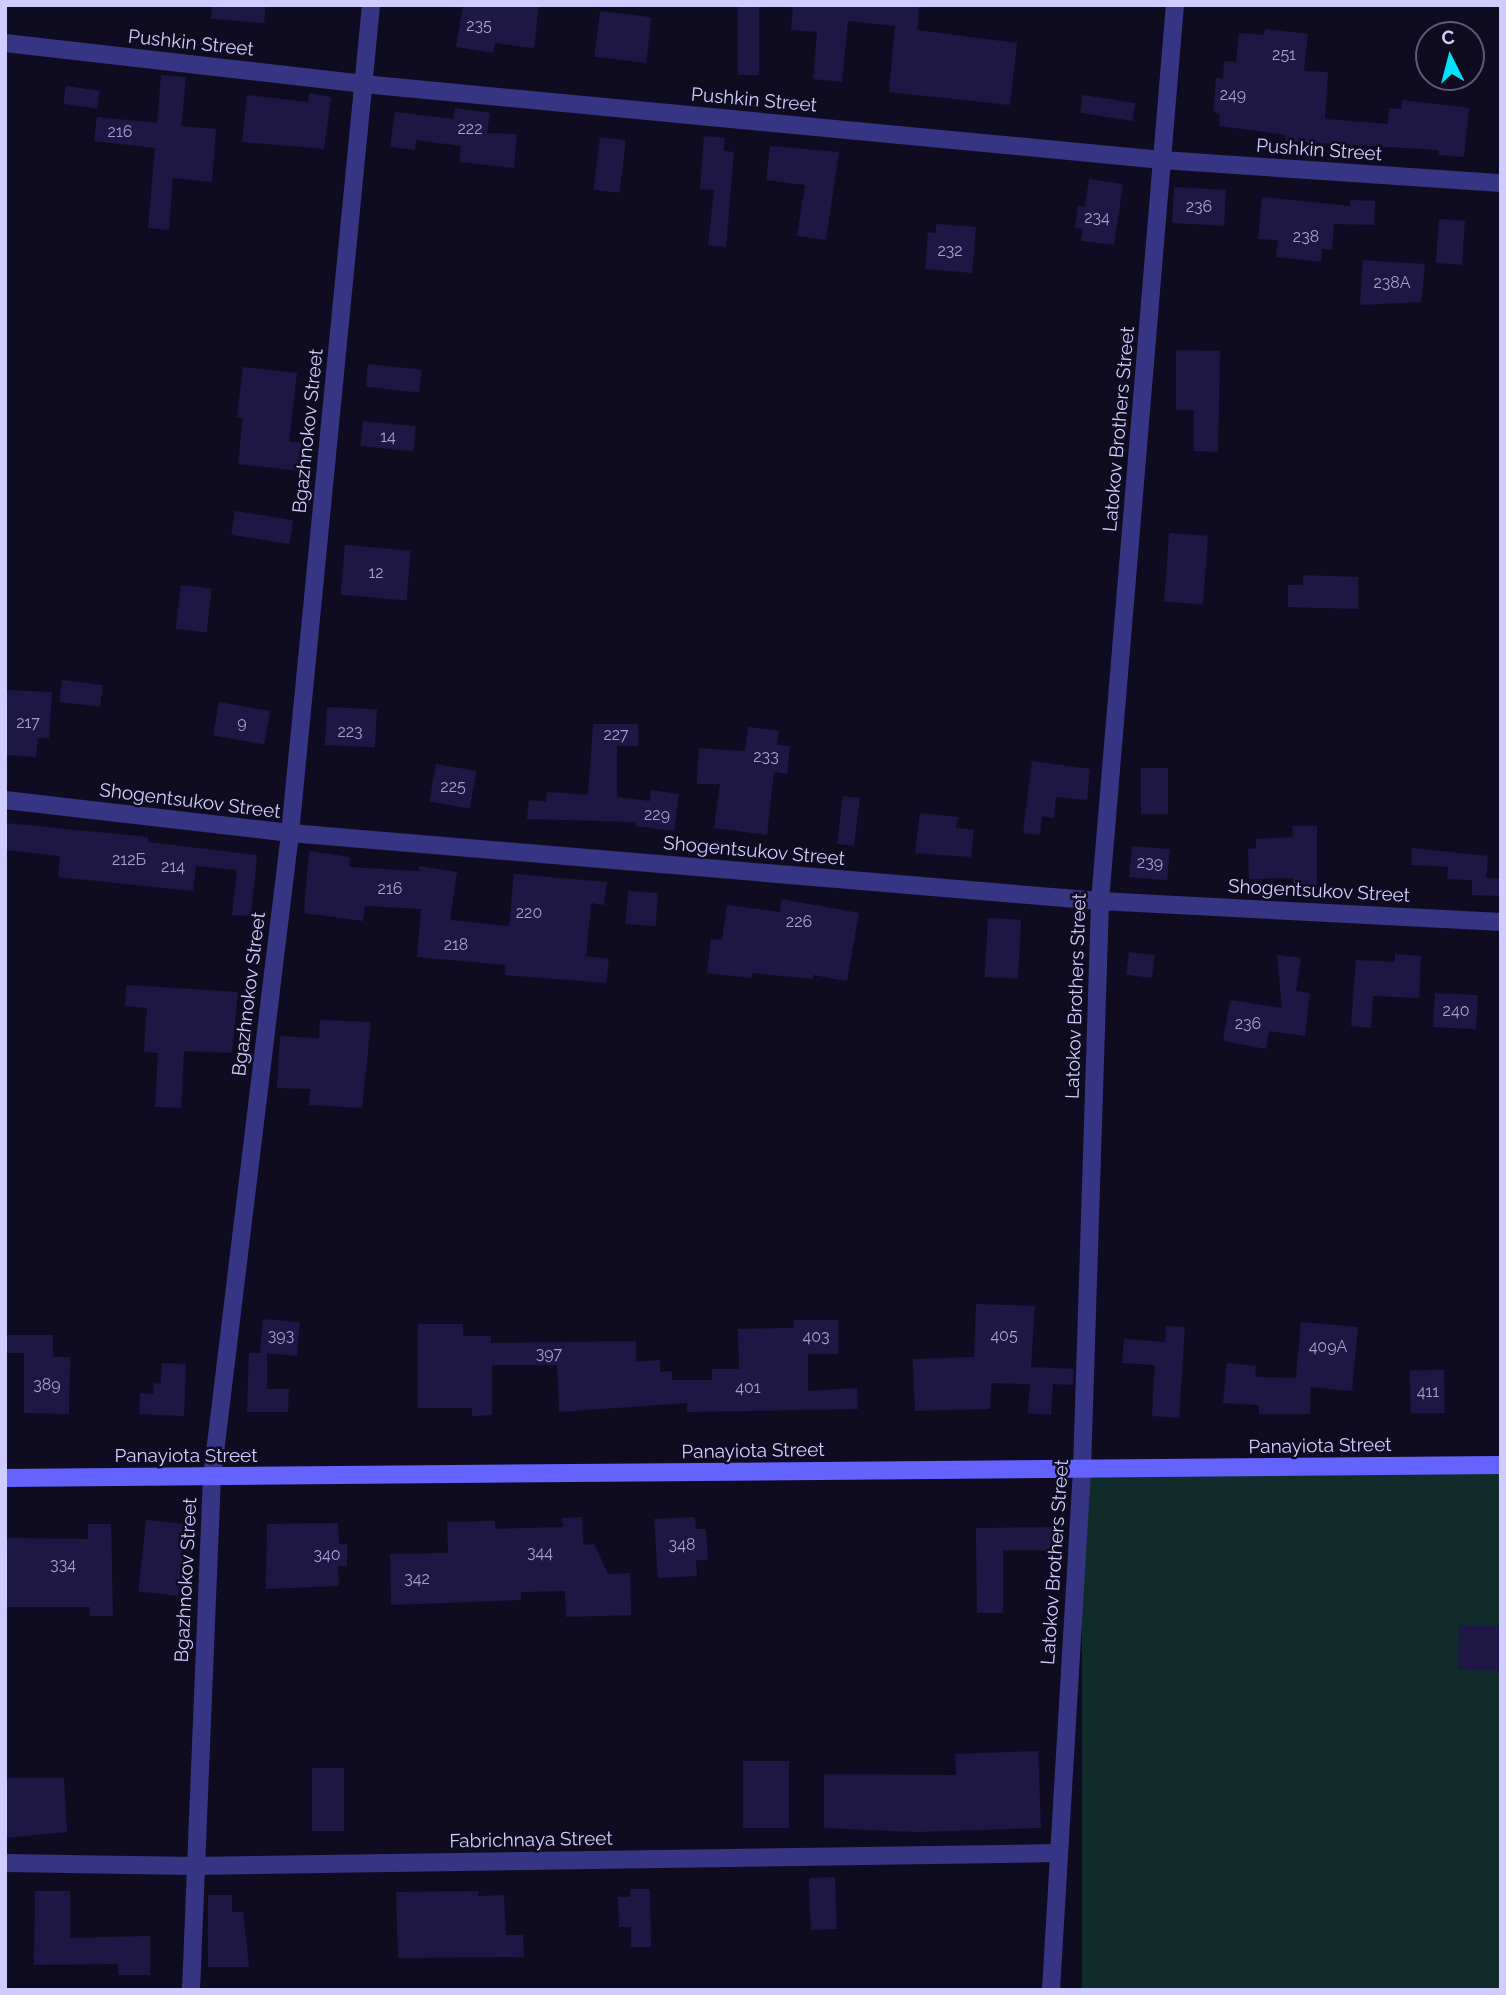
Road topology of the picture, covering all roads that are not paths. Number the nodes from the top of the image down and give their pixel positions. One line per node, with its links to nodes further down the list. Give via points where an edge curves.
1 (371, 5): 4 (street, Bgazhnokov Street)
2 (1175, 5): 5 (street, Latokov Brothers Street)
3 (5, 43): 4 (street, Pushkin Street)
4 (363, 84): 5 (street, Pushkin Street); 8 (street, Bgazhnokov Street)
5 (1162, 160): 6 (street, Pushkin Street); 9 (street, Latokov Brothers Street)
6 (1501, 183)
7 (5, 800): 8 (street, Shogentsukov Street)
8 (290, 833): 9 (street, Shogentsukov Street); 13 (street, Bgazhnokov Street)
9 (1100, 901): 10 (street, Shogentsukov Street); 12 (street, Latokov Brothers Street)
10 (1501, 922)
11 (1501, 1465): 12 (street, Panayiota Street)
12 (1082, 1469): 13 (street, Panayiota Street); 15 (street, Latokov Brothers Street)
13 (212, 1477): 14 (street, Panayiota Street); 17 (street, Bgazhnokov Street)
14 (5, 1478)
15 (1057, 1853): 17 (street, Fabrichnaya Street); 19 (street, Latokov Brothers Street)
16 (5, 1863): 17 (street, Fabrichnaya Street)
17 (194, 1866): 18 (street, Bgazhnokov Street)
18 (191, 1990)
19 (1051, 1990)

